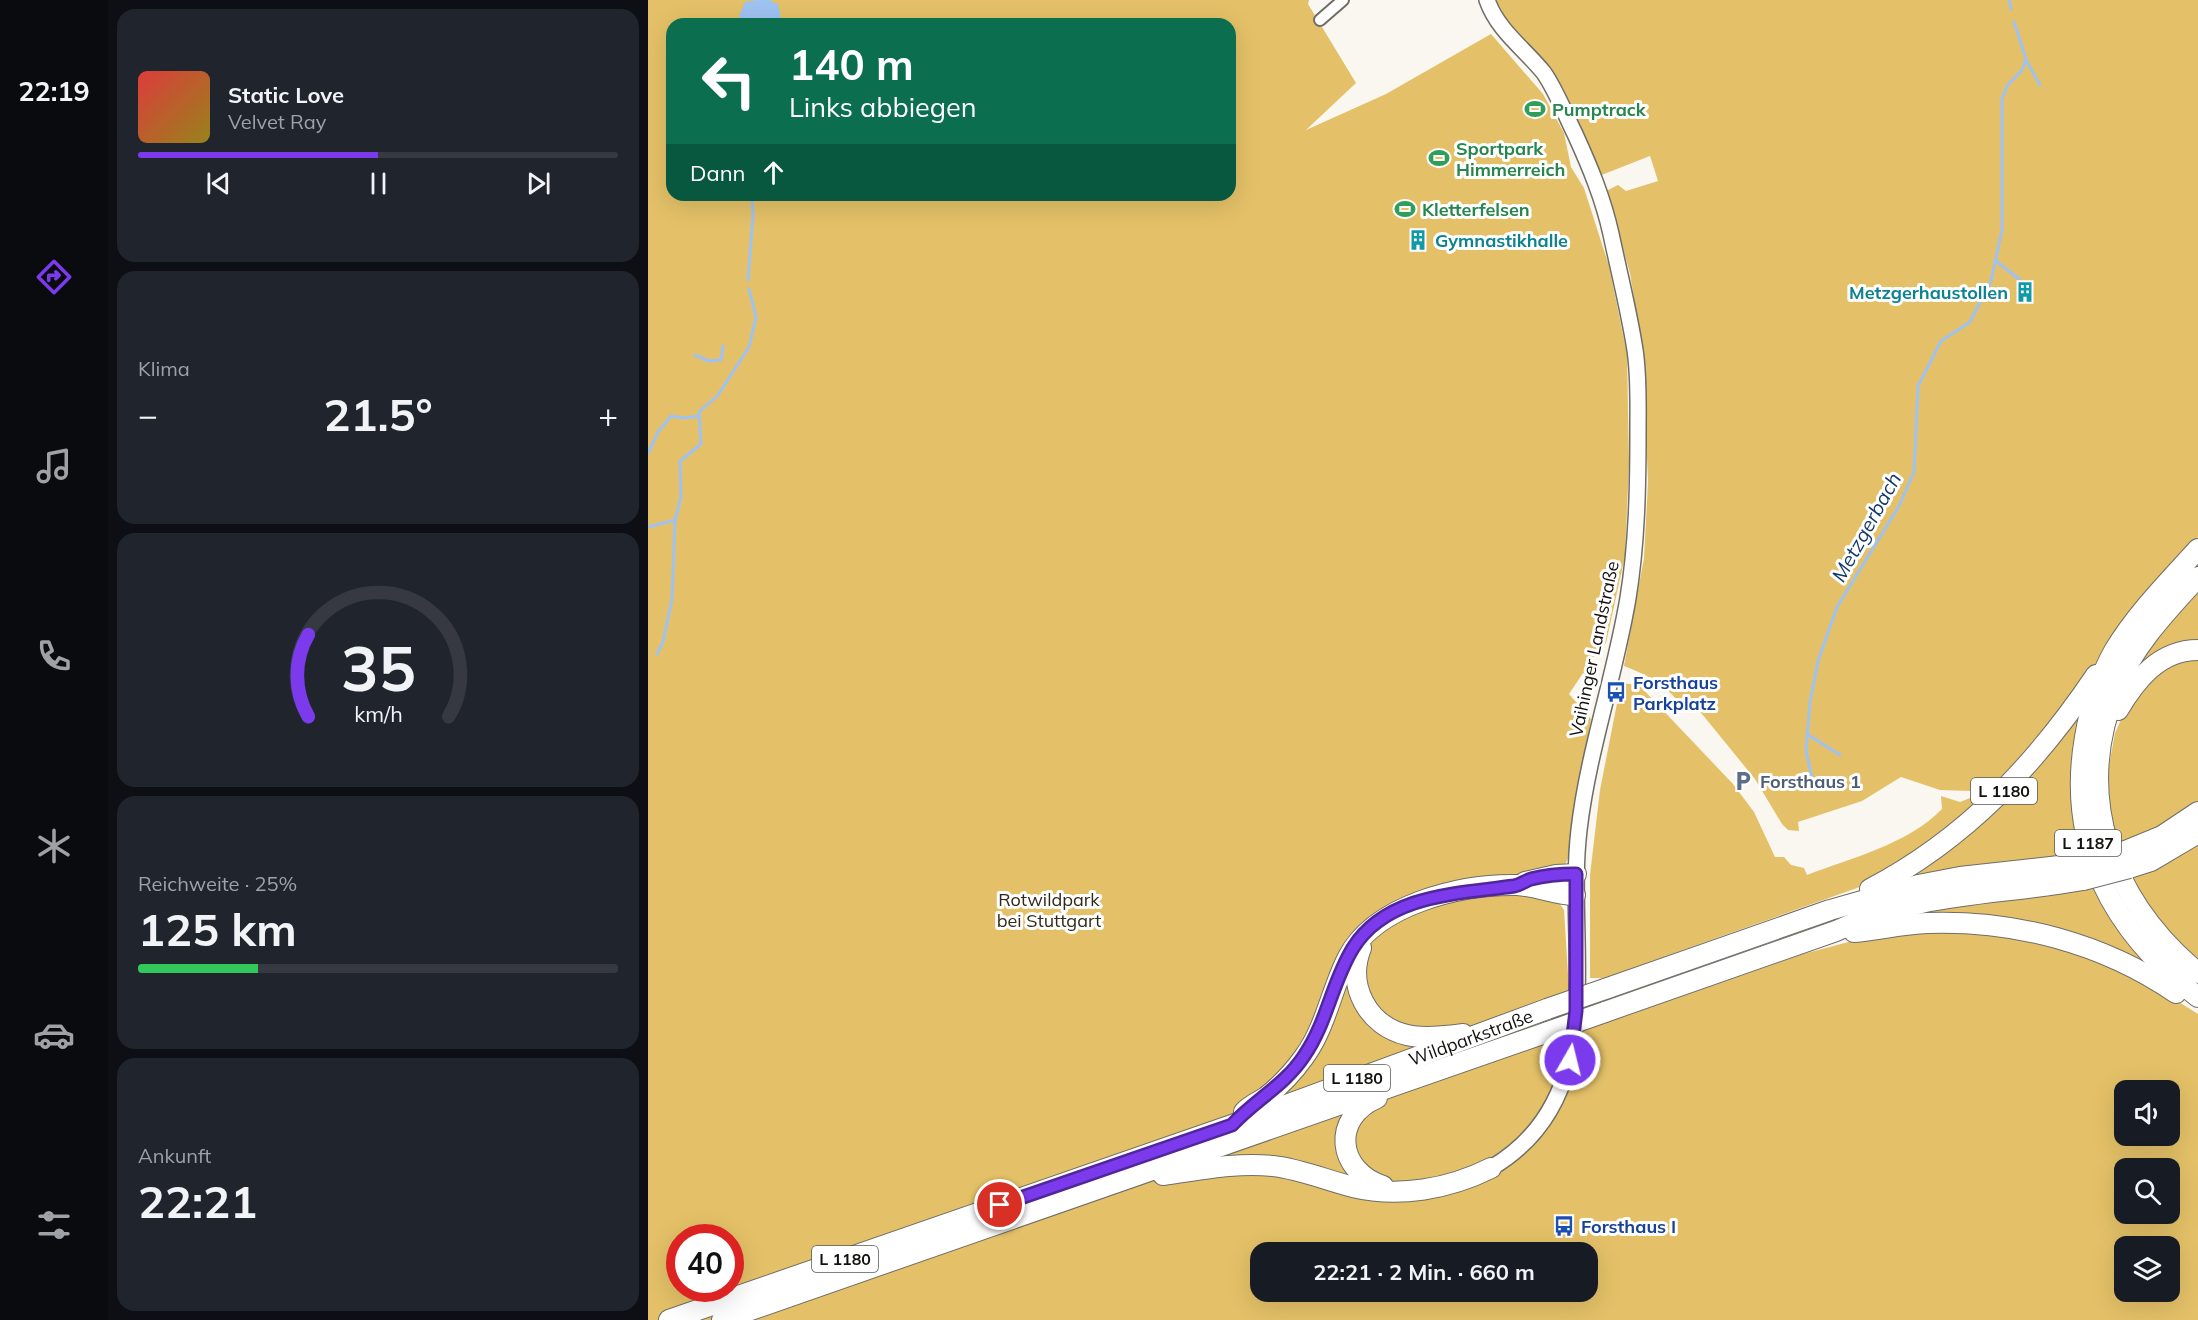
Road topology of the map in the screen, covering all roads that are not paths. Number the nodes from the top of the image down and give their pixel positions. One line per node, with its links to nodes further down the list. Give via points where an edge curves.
1 (1342, 0): 3 (street)
2 (1487, 0): 13 (street, Vaihinger Landstraße, via 1503,29 1550,83 1594,174 1636,352 1638,465 1634,549 1619,645 1582,806)
3 (1320, 20)
4 (2198, 549): 7 (highway, L 1187, via 2140,614)
5 (2198, 577): 8 (highway, L 1187, via 2135,654 2117,686)
6 (2198, 650): 8 (highway, via 2172,654 2145,673)
7 (2113, 654): 16 (highway, L 1180, via 2047,743 1978,816 1907,869); 20 (highway, L 1187, via 2093,705 2084,746 2081,794 2088,843 2103,888 2128,929 2148,954)
8 (2104, 733): 19 (highway, L 1187, via 2099,795 2114,864 2146,921)
9 (2198, 812): 11 (highway, L 1180)
10 (2198, 833): 11 (highway, L 1180, via 2174,849)
11 (2126, 860): 12 (highway, L 1180, bridge)
12 (2080, 872): 16 (highway, L 1180, via 1938,880); 17 (highway, L 1180, via 1950,896 1860,920)
13 (1576, 874): 14 (highway, L 1180, via 1541,877); 15 (street, Vaihinger Landstraße)
14 (1517, 885): 15 (highway, L 1180); 18 (highway, L 1180, via 1478,889 1412,904 1389,914)
15 (1575, 895): 25 (street, Vaihinger Landstraße, via 1576,1011 1568,1073 1558,1098 1533,1134)
16 (1830, 910): 22 (highway, Wildparkstraße / L 1180, bridge)
17 (1836, 931): 21 (highway, via 1942,923 2037,933 2120,961); 23 (highway, Wildparkstraße / L 1180, bridge)
18 (1367, 932): 22 (highway, L 1180, via 1356,976 1362,1001 1377,1020 1414,1036); 24 (highway, L 1180, via 1348,957 1320,1031 1304,1058)
19 (2198, 973)
20 (2198, 998)
21 (2198, 1005)
22 (1482, 1032): 24 (highway, Wildparkstraße / L 1180)
23 (1429, 1071): 26 (highway, Wildparkstraße / L 1180); 27 (highway, L 1180, via 1415,1082 1363,1104 1350,1120 1345,1137 1353,1168 1375,1183)
24 (1232, 1125): 28 (highway, Wildparkstraße / L 1180)
25 (1491, 1167): 27 (highway, L 1180, via 1442,1186)
26 (1124, 1180): 27 (highway, L 1180, via 1215,1166 1260,1165 1292,1169 1354,1187); 29 (highway, Wildparkstraße / L 1180)
27 (1397, 1190)
28 (669, 1320)
29 (722, 1320)

